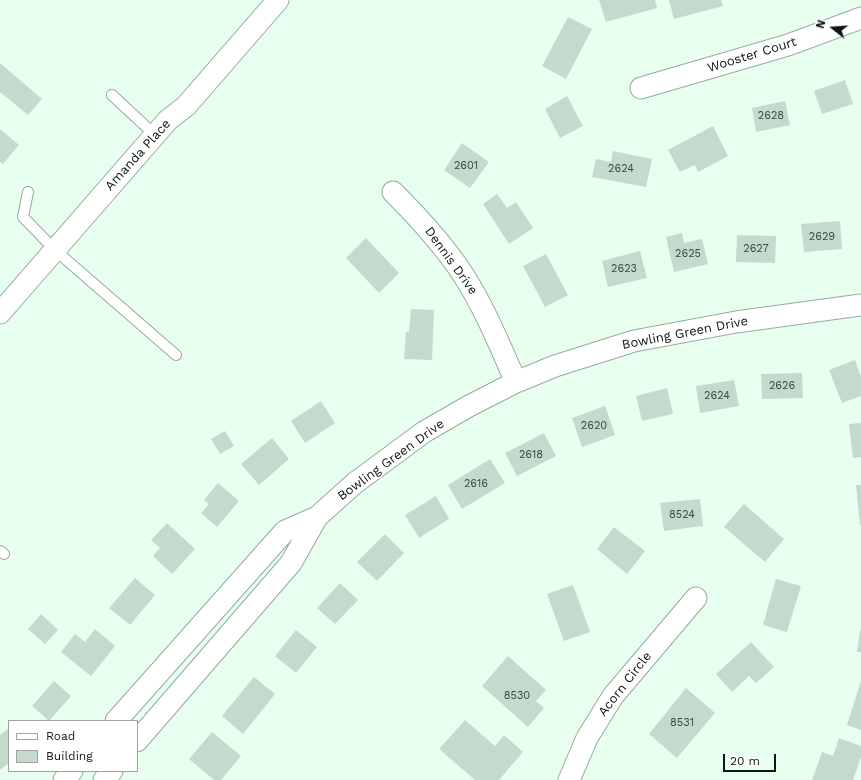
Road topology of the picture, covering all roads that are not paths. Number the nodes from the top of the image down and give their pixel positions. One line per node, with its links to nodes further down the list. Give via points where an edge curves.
1 (278, 0): 5 (street, Amanda Place, via 186,106 168,120)
2 (861, 18): 3 (street, Wooster Court, via 788,45)
3 (641, 88)
4 (112, 95): 5 (lane)
5 (155, 135): 8 (street, Amanda Place)
6 (28, 192): 8 (lane, via 23,217)
7 (393, 192): 12 (street, Dennis Drive, via 429,229 464,275 483,308)
8 (55, 250): 10 (street, Amanda Place); 11 (lane)
9 (861, 305): 12 (street, Bowling Green Drive, via 736,322 634,341 555,366)
10 (0, 313)
11 (176, 355)
12 (516, 382): 13 (street, Bowling Green Drive, via 424,432 355,483)
13 (317, 517): 15 (street, Bowling Green Drive, via 285,531); 16 (street, Bowling Green Drive, via 291,563)
14 (696, 598): 21 (street, Acorn Circle, via 612,696 587,738)
15 (117, 720)
16 (138, 740)
17 (71, 772): 19 (street)
18 (111, 772): 20 (street)
19 (64, 780)
20 (104, 780)
21 (569, 780)

